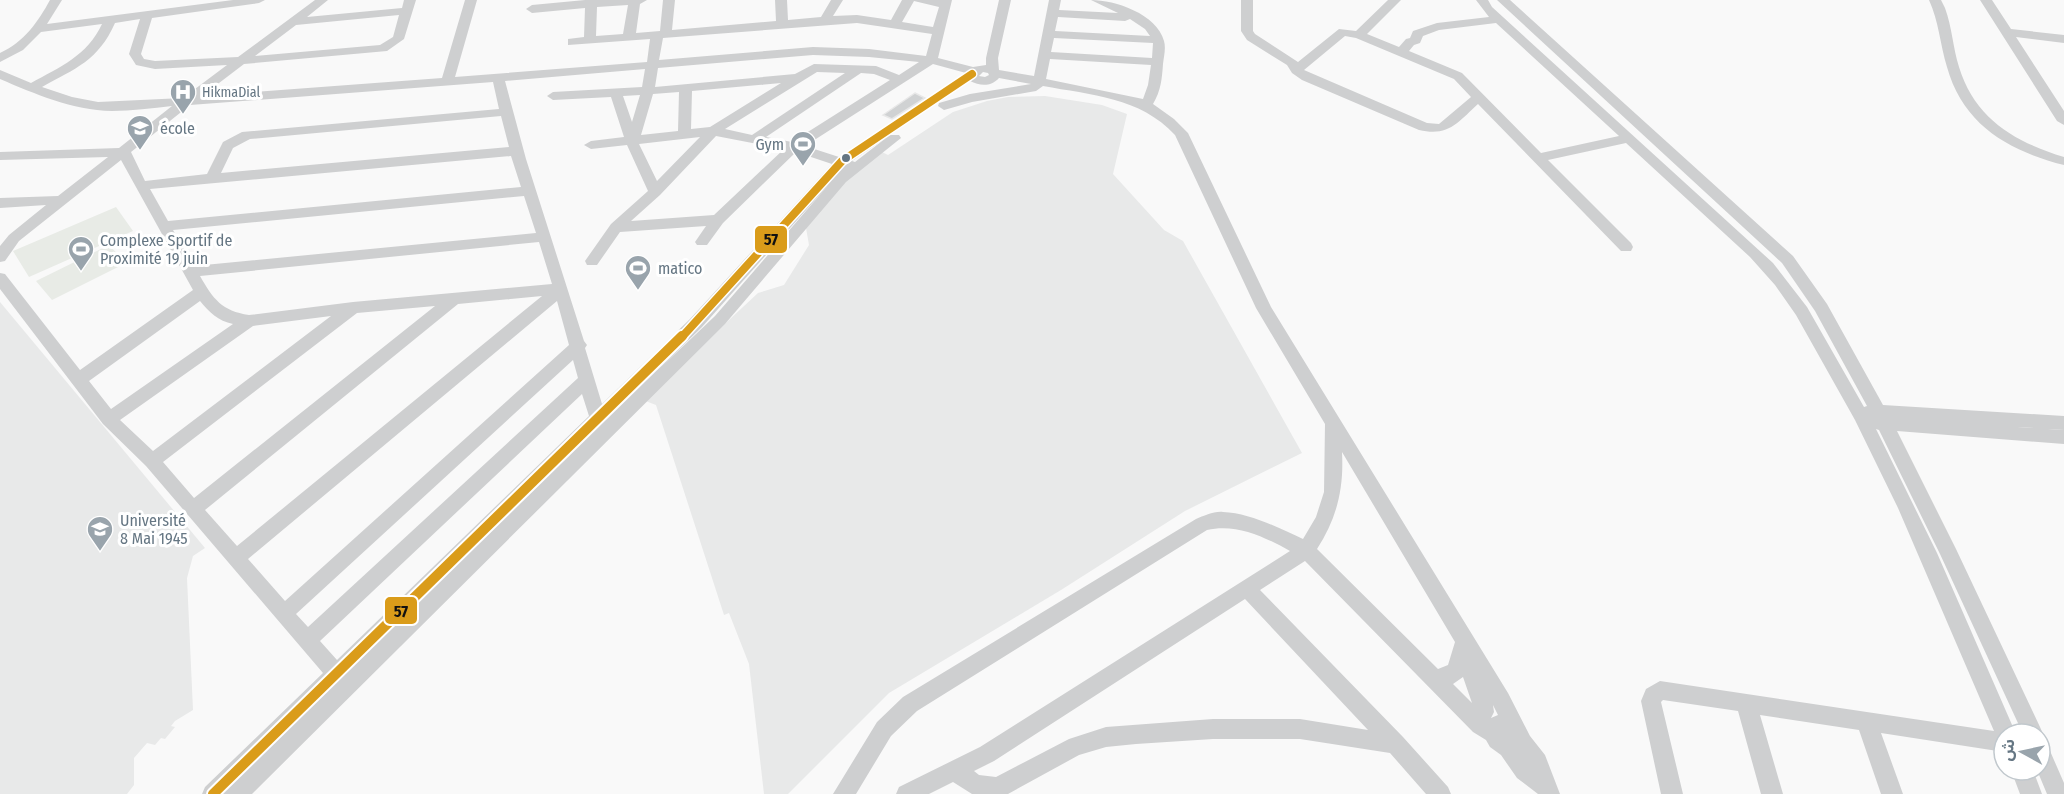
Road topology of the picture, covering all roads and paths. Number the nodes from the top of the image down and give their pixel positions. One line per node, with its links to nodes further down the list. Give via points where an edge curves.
1 (56, 0): 34 (street)
2 (259, 0): 25 (street)
3 (322, 0): 31 (street)
4 (471, 0): 60 (street)
5 (635, 0): 6 (street); 21 (street); 41 (street)
6 (641, 0)
7 (669, 0): 38 (street)
8 (781, 0): 32 (street)
9 (837, 0): 37 (street)
10 (908, 0): 33 (street)
11 (919, 0): 22 (street)
12 (997, 0): 57 (street)
13 (1005, 0): 57 (street, via 992,58)
14 (1096, 0): 28 (street)
15 (1246, 0): 55 (street, via 1251,37 1292,63)
16 (1395, 0): 40 (street)
17 (1482, 0): 29 (street)
18 (1503, 0): 101 (street)
19 (1935, 0): 85 (street, via 1946,24 1958,83 1981,118 2006,140)
20 (1986, 0): 36 (street)
21 (592, 2): 26 (street); 43 (street)
22 (946, 2): 35 (street)
23 (408, 6): 31 (street); 50 (street, via 398,39 383,48)
24 (1053, 6): 28 (street); 39 (street)
25 (213, 7): 27 (street)
26 (532, 9)
27 (147, 15): 30 (street); 50 (street, via 135,54 140,62 155,65)
28 (1135, 17): 44 (street)
29 (1499, 19): 46 (street, via 1437,27 1417,34 1416,40); 76 (street)
30 (110, 20): 34 (street); 64 (street, via 100,42 78,62)
31 (294, 22): 50 (street)
32 (782, 24): 37 (street); 38 (street)
33 (894, 25): 35 (street); 37 (street, via 857,19)
34 (40, 29): 48 (street)
35 (939, 31): 49 (street)
36 (2007, 32): 42 (street); 73 (street)
37 (815, 33): 49 (street, via 851,51); 52 (street); 53 (street)
38 (661, 34): 41 (street); 52 (street)
39 (1048, 34): 44 (street); 47 (street)
40 (1359, 35): 46 (street); 55 (street, via 1343,32)
41 (629, 37): 43 (street)
42 (2064, 39)
43 (590, 40): 45 (street)
44 (1158, 40): 51 (street)
45 (572, 42)
46 (1402, 52): 68 (street, via 1458,76)
47 (1044, 55): 51 (street); 62 (street)
48 (0, 58)
49 (930, 60): 57 (street); 61 (street)
50 (240, 61): 69 (street)
51 (1157, 62): 70 (street, via 1155,89)
52 (652, 63): 59 (street); 65 (street)
53 (814, 68): 54 (street); 58 (street)
54 (859, 69): 61 (street, via 876,70); 77 (street)
55 (1296, 70): 68 (street, via 1432,129 1444,127)
56 (0, 74): 64 (street)
57 (984, 74): 62 (street); 71 (street); 86 (street)
58 (796, 77): 63 (street); 74 (street)
59 (498, 78): 60 (street); 72 (street)
60 (448, 80): 69 (street)
61 (900, 80): 80 (street)
62 (1037, 84): 70 (street); 71 (street)
63 (686, 87): 65 (street); 75 (street)
64 (31, 88): 69 (street, via 64,101 95,107)
65 (648, 91): 66 (street); 78 (street)
66 (616, 93): 67 (street); 78 (street)
67 (553, 96)
68 (1480, 96): 84 (street)
69 (186, 102): 82 (street)
70 (1146, 104): 115 (street, via 1168,119 1186,141 1264,308)
71 (944, 106): 86 (street)
72 (505, 112): 81 (street); 87 (street, via 247,135 228,145)
73 (2064, 121)
74 (713, 131): 75 (street); 77 (street); 90 (street)
75 (684, 135): 78 (street)
76 (1629, 138): 84 (street); 103 (street)
77 (753, 140): 80 (street)
78 (632, 142): 79 (street); 90 (street)
79 (591, 145)
80 (794, 147): 86 (street); 93 (street)
81 (517, 151): 87 (street); 89 (street)
82 (124, 152): 83 (street); 88 (street); 91 (street)
83 (0, 156)
84 (1538, 158): 98 (street)
85 (2064, 161)
86 (848, 164): 117 (street, via 720,320)
87 (213, 178): 88 (street)
88 (141, 186): 94 (street)
89 (528, 191): 94 (street); 96 (street)
90 (655, 192): 95 (street)
91 (62, 200): 92 (street); 99 (street, via 14,238)
92 (0, 203)
93 (718, 220): 95 (street); 97 (street)
94 (163, 226): 102 (street)
95 (616, 227): 100 (street)
96 (543, 237): 102 (street); 105 (street)
97 (702, 242)
98 (1626, 247)
99 (0, 257)
100 (592, 261)
101 (1797, 270): 103 (street); 113 (street, via 1821,306)
102 (190, 272): 106 (street)
103 (1773, 272): 113 (street)
104 (0, 279): 112 (street)
105 (561, 289): 107 (street); 110 (street); 122 (street)
106 (201, 292): 109 (street, via 221,315); 112 (street)
107 (452, 301): 108 (street); 120 (street)
108 (354, 308): 109 (street); 119 (street)
109 (249, 321): 114 (street)
110 (579, 345): 111 (street); 124 (street)
111 (587, 379): 117 (street); 125 (street)
112 (78, 380): 114 (street)
113 (1871, 417): 116 (street); 118 (street); 131 (street); 132 (street, via 1954,561)
114 (109, 419): 119 (street)
115 (1332, 423): 121 (street, via 1333,498 1323,526); 126 (street)
116 (2064, 423)
117 (601, 425): 128 (street)
118 (2064, 437)
119 (152, 461): 120 (street)
120 (193, 509): 122 (street)
121 (1306, 550): 123 (street); 127 (street); 141 (street, via 1239,522 1221,519 1202,524 910,704 884,729)
122 (236, 558): 124 (street)
123 (1247, 588): 135 (street); 136 (street)
124 (283, 614): 125 (street)
125 (308, 640): 128 (street)
126 (1463, 646): 127 (street, via 1456,671 1444,678); 133 (street, via 1481,695); 133 (street, via 1505,707)
127 (1434, 678): 133 (street, via 1483,728)
128 (342, 680): 139 (street); 140 (street)
129 (1746, 702): 130 (street); 144 (street, via 1666,689 1653,696); 145 (street)
130 (1866, 720): 134 (street); 146 (street)
131 (2001, 722)
132 (2028, 722)
133 (1504, 731): 138 (street, via 1524,771)
134 (1992, 740)
135 (1396, 744): 136 (street, via 1300,729 1137,734 1106,737 1076,746 998,788 976,785); 143 (street)
136 (956, 772): 142 (street)
137 (2052, 780): 147 (street)
138 (1548, 791)
139 (213, 794)
140 (237, 794)
141 (844, 794)
142 (907, 794)
143 (1440, 794)
144 (1672, 794)
145 (1772, 794)
146 (1892, 794)
147 (2058, 794)

